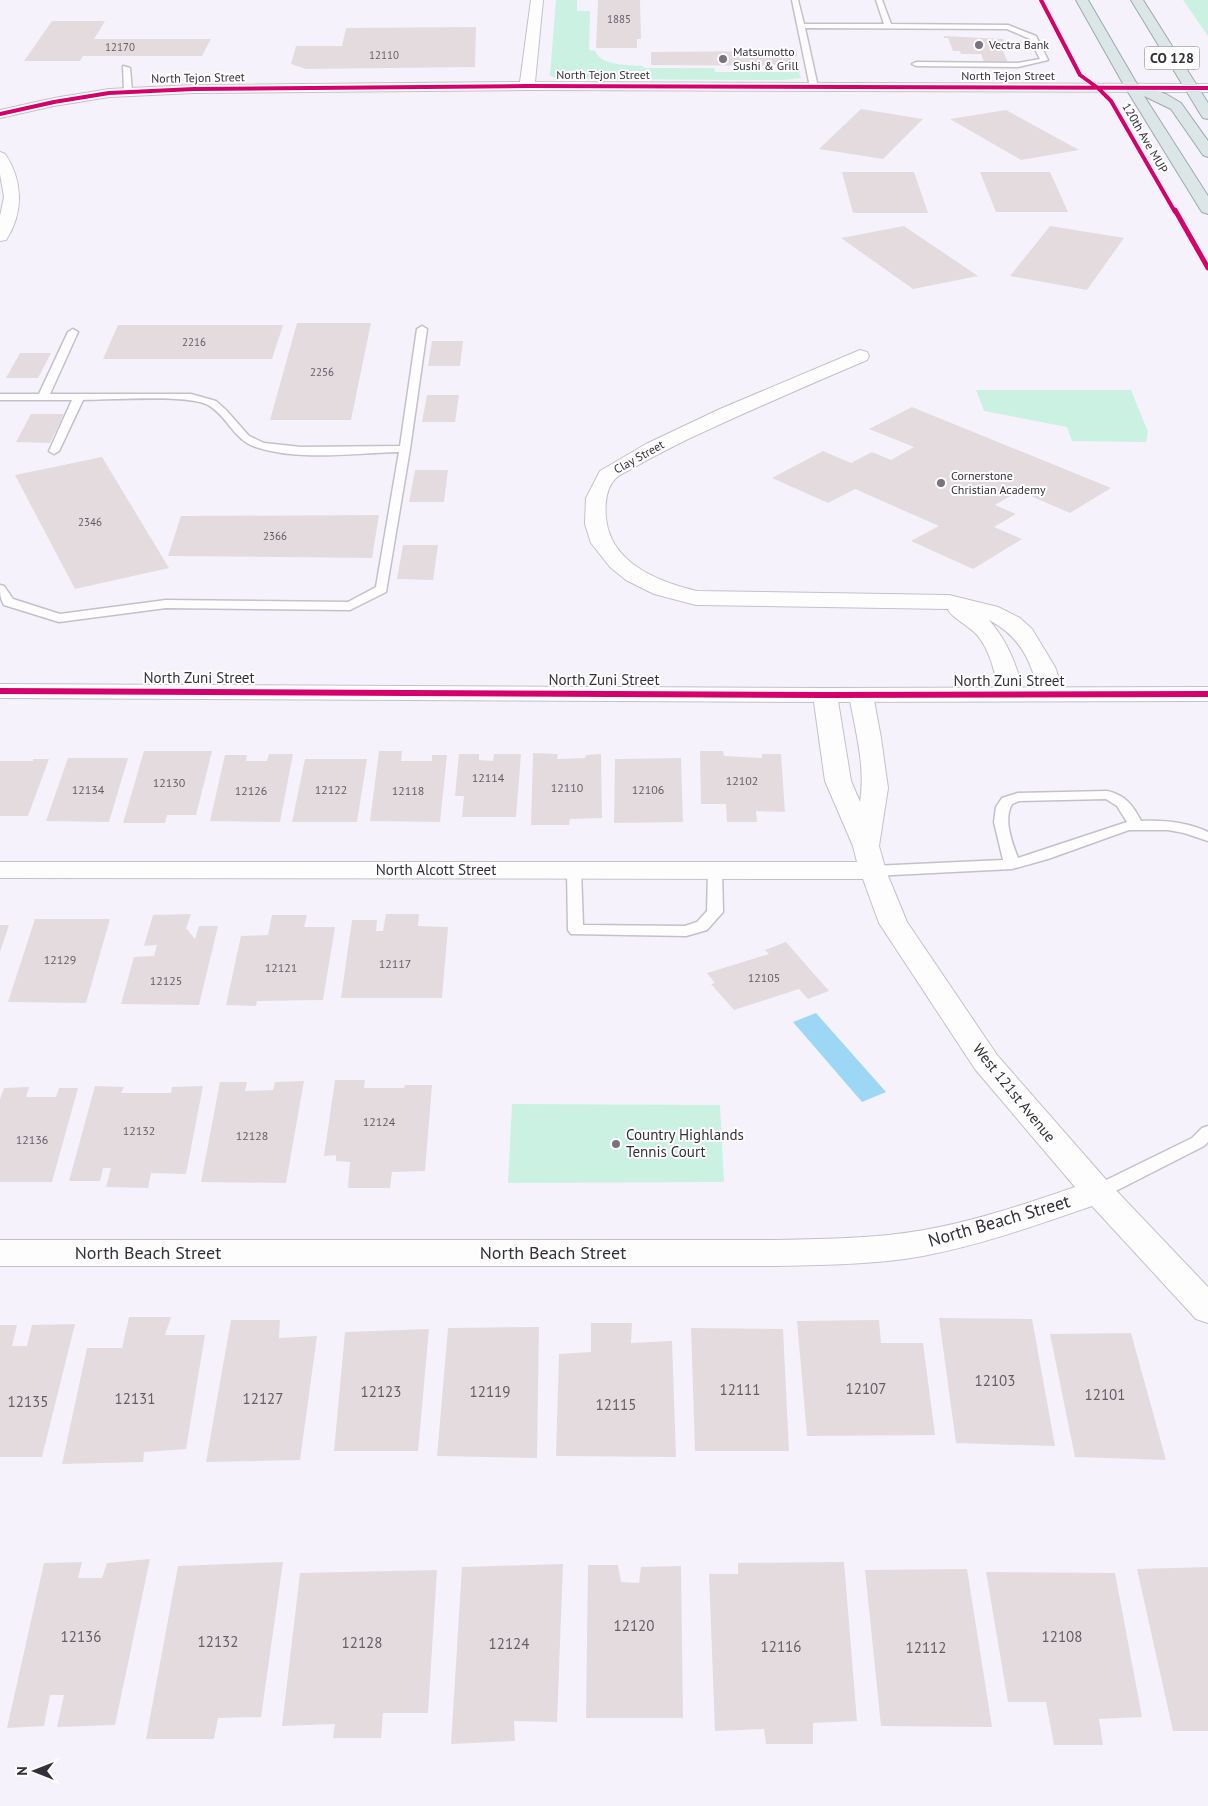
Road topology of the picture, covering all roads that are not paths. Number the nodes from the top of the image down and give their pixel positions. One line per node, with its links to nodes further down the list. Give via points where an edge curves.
1 (537, 0): 10 (street)
2 (795, 0): 6 (lane)
3 (879, 0): 7 (lane)
4 (1082, 0): 13 (main road, CO 128)
5 (1137, 0): 14 (main road, CO 128)
6 (801, 26): 7 (lane); 11 (lane)
7 (888, 27): 8 (lane, via 1008,27 1033,38 1044,60 1018,65)
8 (916, 64)
9 (126, 68): 16 (lane)
10 (528, 86): 11 (street, North Tejon Street); 16 (street, North Tejon Street)
11 (814, 87): 12 (street, North Tejon Street)
12 (926, 87): 13 (street, North Tejon Street); 17 (street)
13 (1132, 87): 14 (street, North Tejon Street); 20 (main road, via 1169,100); 22 (main road, CO 128)
14 (1191, 88): 15 (street, North Tejon Street); 19 (main road, CO 128)
15 (1208, 88)
16 (128, 91): 18 (street, North Tejon Street, via 61,100)
17 (930, 105)
18 (0, 114)
19 (1208, 115)
20 (1208, 152)
21 (0, 158): 23 (street, via 7,169 12,199 9,218)
22 (1208, 209)
23 (0, 236)
24 (422, 329): 30 (lane)
25 (73, 332): 28 (lane)
26 (860, 356): 33 (street, Clay Street, via 653,448 607,475 596,498 596,524 602,542 634,575 662,589 696,598)
27 (0, 397): 28 (lane)
28 (42, 397): 29 (lane)
29 (79, 397): 30 (lane, via 179,396 202,399 216,404 248,441 266,448); 31 (lane)
30 (405, 449): 32 (lane, via 382,589 350,606 166,604 59,618 8,602)
31 (54, 451)
32 (0, 589)
33 (928, 601): 35 (street, Clay Street, via 950,607 981,623 1002,654); 36 (street, Clay Street, via 965,604 1012,623 1034,649)
34 (0, 691): 38 (street, North Zuni Street)
35 (1012, 694): 36 (street, North Zuni Street); 39 (street, North Zuni Street)
36 (1052, 694): 37 (street, North Zuni Street)
37 (1208, 694)
38 (825, 695): 39 (street, North Zuni Street); 42 (street, West 121st Avenue, via 838,781)
39 (861, 695): 42 (street, West 121st Avenue, via 875,788)
40 (1136, 825): 41 (lane, via 1168,825); 43 (lane); 43 (lane, via 1128,808 1115,797 1018,797 1002,808 1001,819)
41 (1208, 837)
42 (869, 859): 43 (lane); 46 (street, North Alcott Street); 48 (street, West 121st Avenue, via 893,923 986,1062)
43 (1012, 864)
44 (0, 870): 45 (street, North Alcott Street)
45 (574, 870): 46 (street, North Alcott Street); 46 (lane, via 576,930 686,932 702,926 715,912)
46 (714, 871)
47 (1208, 1132): 48 (lane, via 1198,1142)
48 (1098, 1192): 49 (street, North Beach Street, via 992,1227 922,1244 853,1251); 50 (street, West 121st Avenue)
49 (0, 1252)
50 (1208, 1309)

